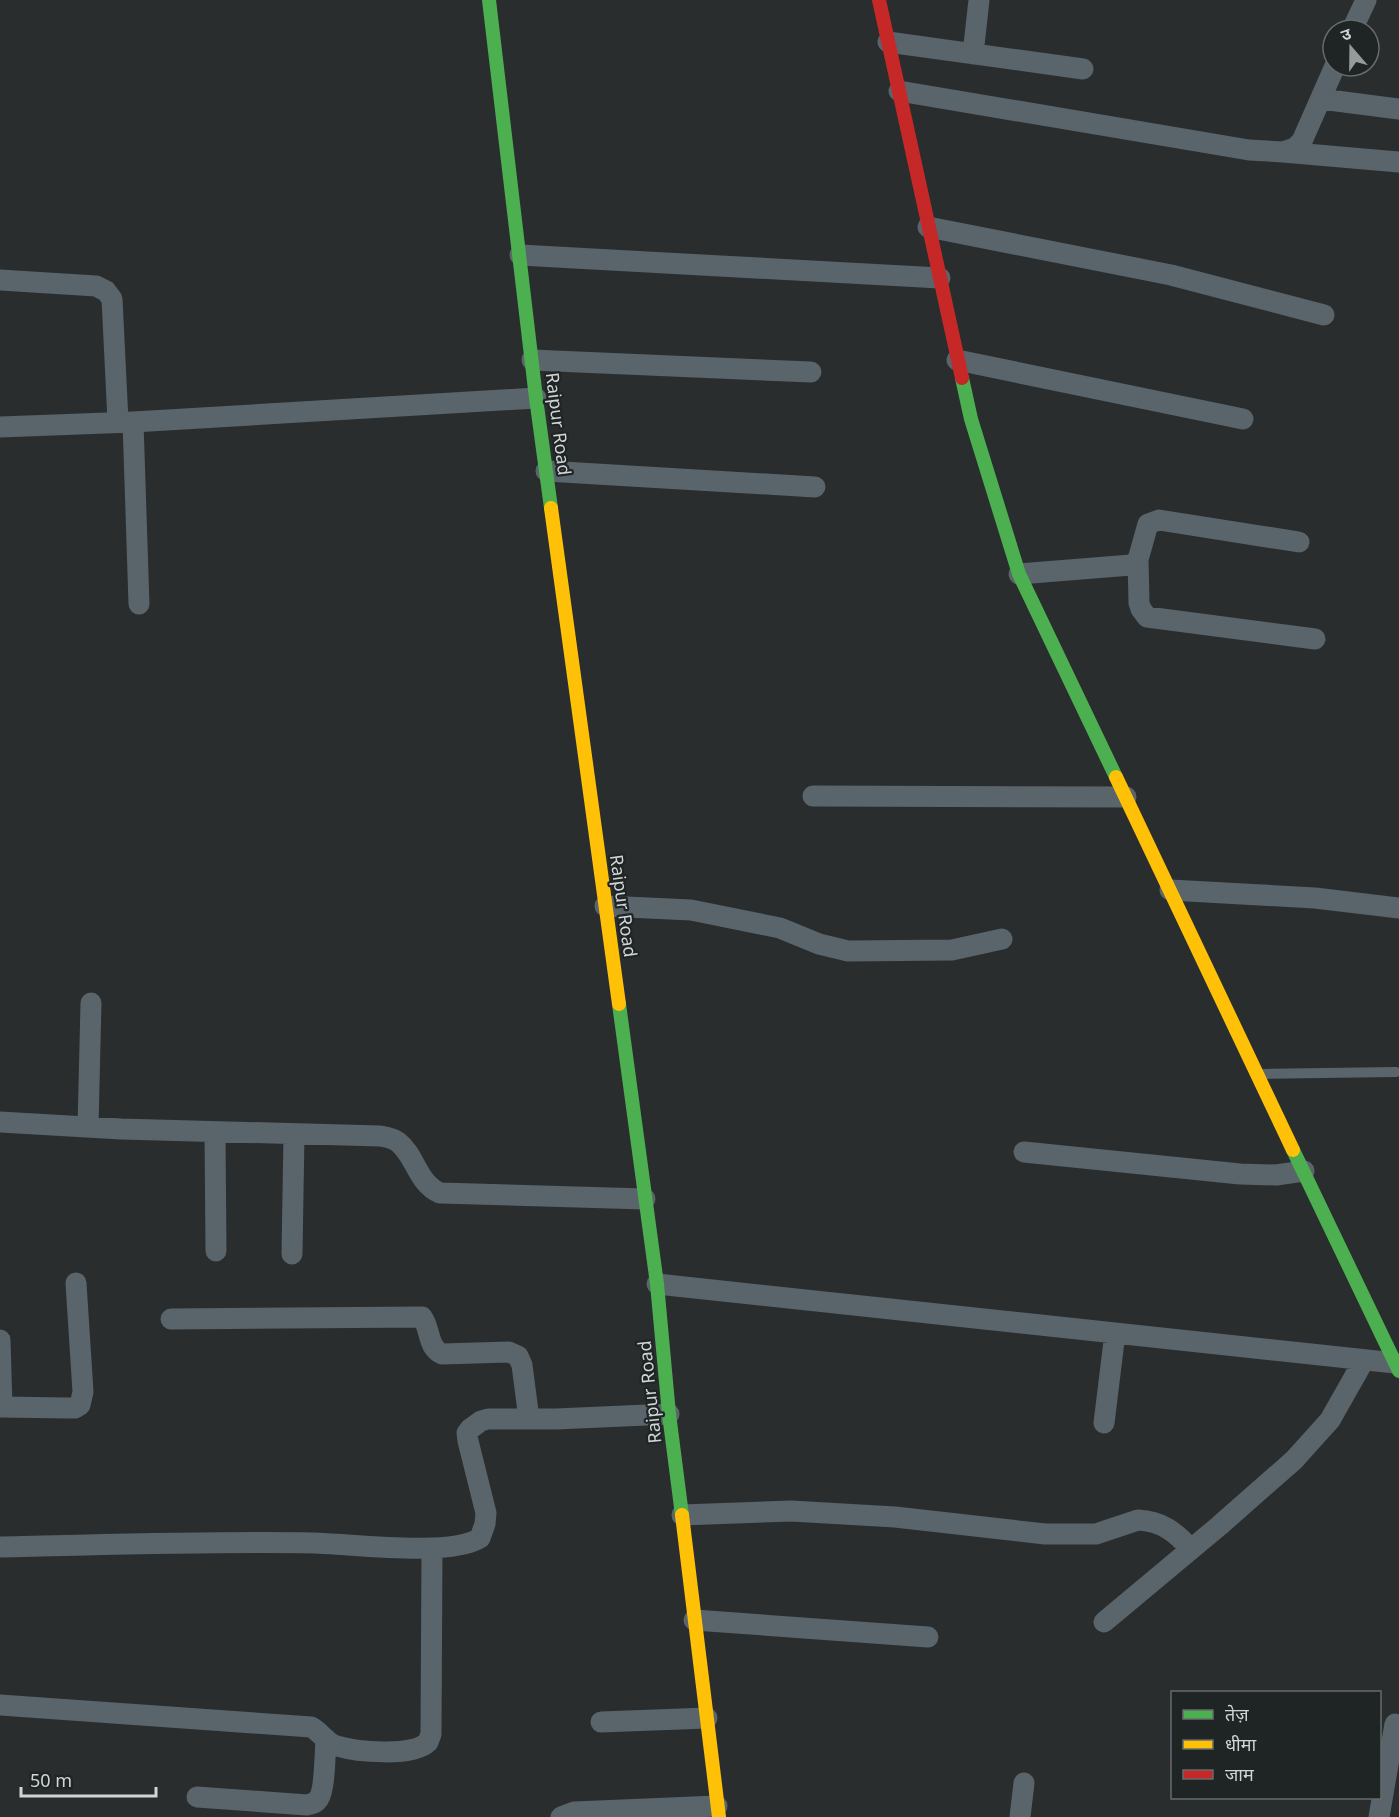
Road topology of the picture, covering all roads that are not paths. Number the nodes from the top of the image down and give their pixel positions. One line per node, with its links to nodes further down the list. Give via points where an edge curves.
1 (489, 0): 16 (main road, Raipur Road)
2 (879, 0): 6 (main road)
3 (979, 0): 7 (street)
4 (1366, 0): 5 (street)
5 (1358, 18)
6 (888, 42): 7 (street); 10 (main road)
7 (973, 54): 8 (street)
8 (1083, 69)
9 (1330, 78): 11 (street)
10 (899, 91): 13 (street, via 1238,149); 15 (main road)
11 (1321, 99): 12 (street); 13 (street, via 1302,141)
12 (1399, 109)
13 (1283, 152): 14 (street)
14 (1399, 162)
15 (928, 227): 17 (main road); 19 (street, via 1171,275)
16 (519, 255): 17 (street); 20 (main road, Raipur Road)
17 (939, 278): 21 (main road)
18 (0, 280): 25 (street, via 96,286 110,294)
19 (1324, 315)
20 (532, 360): 22 (street); 23 (main road, Raipur Road)
21 (957, 360): 24 (street); 31 (main road)
22 (811, 372)
23 (536, 398): 25 (street); 27 (main road, Raipur Road)
24 (1243, 418)
25 (126, 422): 26 (street); 32 (street)
26 (0, 427)
27 (546, 471): 28 (street); 37 (main road, Raipur Road)
28 (815, 487)
29 (1299, 543): 30 (street, via 1159,520 1149,524)
30 (1138, 559): 31 (street, via 1123,567); 33 (street, via 1139,603 1148,617)
31 (1019, 574): 35 (main road)
32 (139, 604)
33 (1315, 639)
34 (813, 796): 35 (street)
35 (1126, 797): 36 (main road)
36 (1170, 890): 38 (street, via 1315,898); 42 (main road)
37 (605, 906): 39 (street, via 691,910 780,928 848,951 952,950); 49 (main road, Raipur Road)
38 (1399, 908)
39 (1002, 939)
40 (91, 1003): 44 (street)
41 (1396, 1072): 42 (lane)
42 (1258, 1074): 48 (main road)
43 (0, 1122): 44 (street)
44 (88, 1128): 45 (street)
45 (215, 1132): 46 (street); 50 (street)
46 (294, 1134): 49 (street, via 390,1138 405,1149 426,1185 447,1194); 51 (street)
47 (1024, 1152): 48 (street, via 1240,1174)
48 (1304, 1171): 58 (main road)
49 (645, 1199): 53 (main road, Raipur Road)
50 (216, 1251)
51 (292, 1254)
52 (76, 1283): 59 (street, via 83,1392 80,1405)
53 (657, 1284): 55 (street); 60 (main road, Raipur Road)
54 (171, 1319): 61 (street, via 418,1316 425,1321 434,1348 442,1354 509,1352 518,1356)
55 (1115, 1333): 57 (street); 62 (street)
56 (0, 1340): 59 (street)
57 (1364, 1360): 58 (street); 66 (street, via 1337,1410 1318,1435)
58 (1398, 1366)
59 (1, 1407)
60 (669, 1414): 61 (street); 63 (main road, Raipur Road)
61 (529, 1419): 65 (street, via 488,1419 470,1429 468,1441 486,1513 483,1532 480,1538 461,1546)
62 (1104, 1423)
63 (682, 1515): 66 (street, via 791,1511 895,1517 1045,1534 1096,1534 1143,1520 1168,1527); 67 (main road, Raipur Road)
64 (0, 1547): 65 (street, via 313,1543)
65 (432, 1548): 74 (street, via 429,1740 417,1749 388,1752 336,1746)
66 (1191, 1549): 68 (street)
67 (694, 1620): 69 (street); 71 (main road, Raipur Road)
68 (1104, 1622)
69 (928, 1637)
70 (0, 1705): 74 (street, via 311,1727)
71 (706, 1718): 72 (street); 77 (main road, Raipur Road)
72 (601, 1722)
73 (1395, 1724): 80 (street)
74 (326, 1739): 76 (street, via 321,1792 315,1803)
75 (1024, 1783): 79 (street)
76 (197, 1797)
77 (718, 1812): 78 (street, via 574,1812)
78 (561, 1817)
79 (1020, 1817)
80 (1379, 1817)

